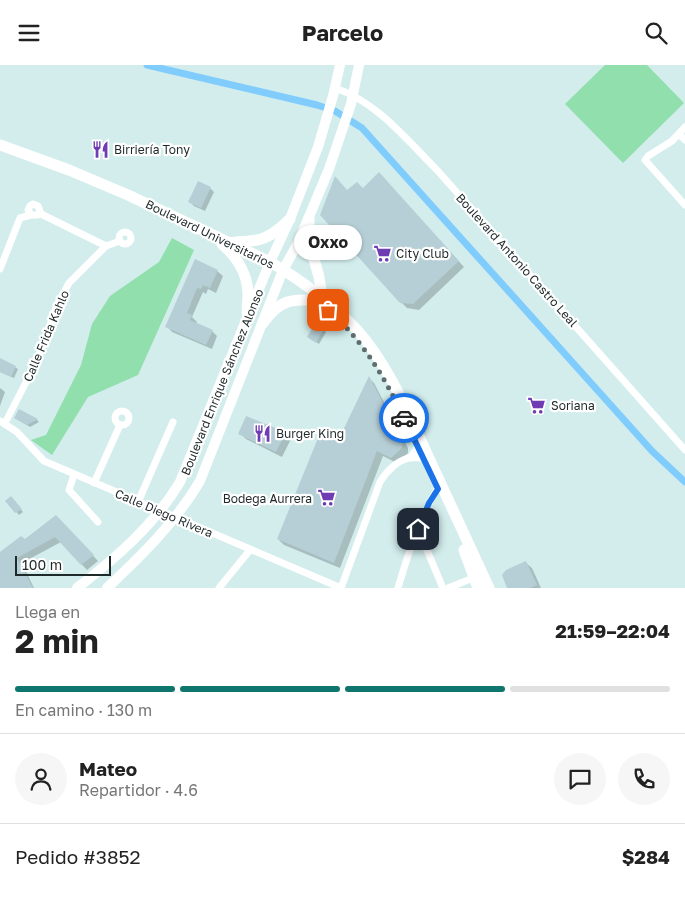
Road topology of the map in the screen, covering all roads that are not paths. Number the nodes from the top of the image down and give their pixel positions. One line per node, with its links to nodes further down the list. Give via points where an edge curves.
1 (340, 65): 3 (main road, Boulevard Enrique Sánchez Alonso)
2 (359, 65): 4 (main road, Boulevard Enrique Sánchez Alonso)
3 (334, 92): 4 (street, Boulevard Antonio Castro Leal); 13 (main road, Boulevard Enrique Sánchez Alonso)
4 (351, 98): 12 (main road, Boulevard Enrique Sánchez Alonso, via 329,169); 27 (street, Boulevard Antonio Castro Leal, via 385,118 437,170)
5 (685, 127): 6 (street)
6 (679, 134): 7 (street); 9 (street, via 648,156 645,163)
7 (685, 140)
8 (1, 147): 15 (main road, Boulevard Universitarios, via 98,181)
9 (685, 205)
10 (39, 213): 11 (street); 11 (street, via 38,206 33,204 28,210); 16 (street)
11 (31, 215): 18 (street, via 20,218)
12 (309, 218): 19 (main road, Boulevard Enrique Sánchez Alonso); 20 (main road, via 308,241 319,277)
13 (290, 219): 15 (main road, via 259,240); 17 (main road, Boulevard Enrique Sánchez Alonso)
14 (120, 241): 16 (street, Calle Frida Kahlo)
15 (224, 242): 17 (main road, Boulevard Universitarios); 21 (main road, via 244,275)
16 (106, 246): 23 (street, Calle Frida Kahlo, via 75,275 62,293 38,359)
17 (269, 266): 19 (main road, Boulevard Universitarios); 21 (main road, Boulevard Enrique Sánchez Alonso)
18 (0, 269)
19 (282, 273): 20 (main road, Boulevard Universitarios); 22 (main road, Boulevard Enrique Sánchez Alonso)
20 (320, 299): 22 (main road, via 284,303 271,311); 26 (main road, Boulevard Universitarios, via 345,318 372,350 397,392)
21 (248, 319): 34 (main road, Boulevard Enrique Sánchez Alonso, via 180,482)
22 (263, 323): 35 (main road, Boulevard Enrique Sánchez Alonso, via 200,481)
23 (3, 422): 30 (street, Calle Diego Rivera, via 44,461)
24 (173, 422): 33 (street)
25 (120, 425): 31 (street)
26 (421, 446): 28 (street); 29 (main road, Boulevard Universitarios)
27 (685, 450)
28 (410, 458): 29 (street); 44 (street, via 391,469 380,482)
29 (426, 458): 32 (main road, Boulevard Universitarios); 38 (main road, Boulevard Universitarios)
30 (74, 475): 31 (street, Calle Diego Rivera); 36 (street, via 70,490)
31 (94, 483): 33 (street, Calle Diego Rivera)
32 (438, 489): 37 (street); 38 (main road, Boulevard Universitarios)
33 (138, 502): 34 (street, Calle Diego Rivera)
34 (159, 511): 35 (street, Calle Diego Rivera); 41 (main road, Boulevard Enrique Sánchez Alonso, via 116,557)
35 (175, 518): 39 (street, Calle Diego Rivera); 42 (main road, Boulevard Enrique Sánchez Alonso)
36 (98, 522)
37 (418, 529): 45 (street); 46 (street)
38 (465, 542): 40 (main road, Boulevard Universitarios); 48 (main road, Boulevard Universitarios)
39 (250, 550): 43 (street); 44 (street, Calle Diego Rivera)
40 (476, 583): 47 (street)
41 (77, 588)
42 (106, 588)
43 (219, 588)
44 (341, 588)
45 (398, 588)
46 (443, 588)
47 (448, 588)
48 (489, 588)

